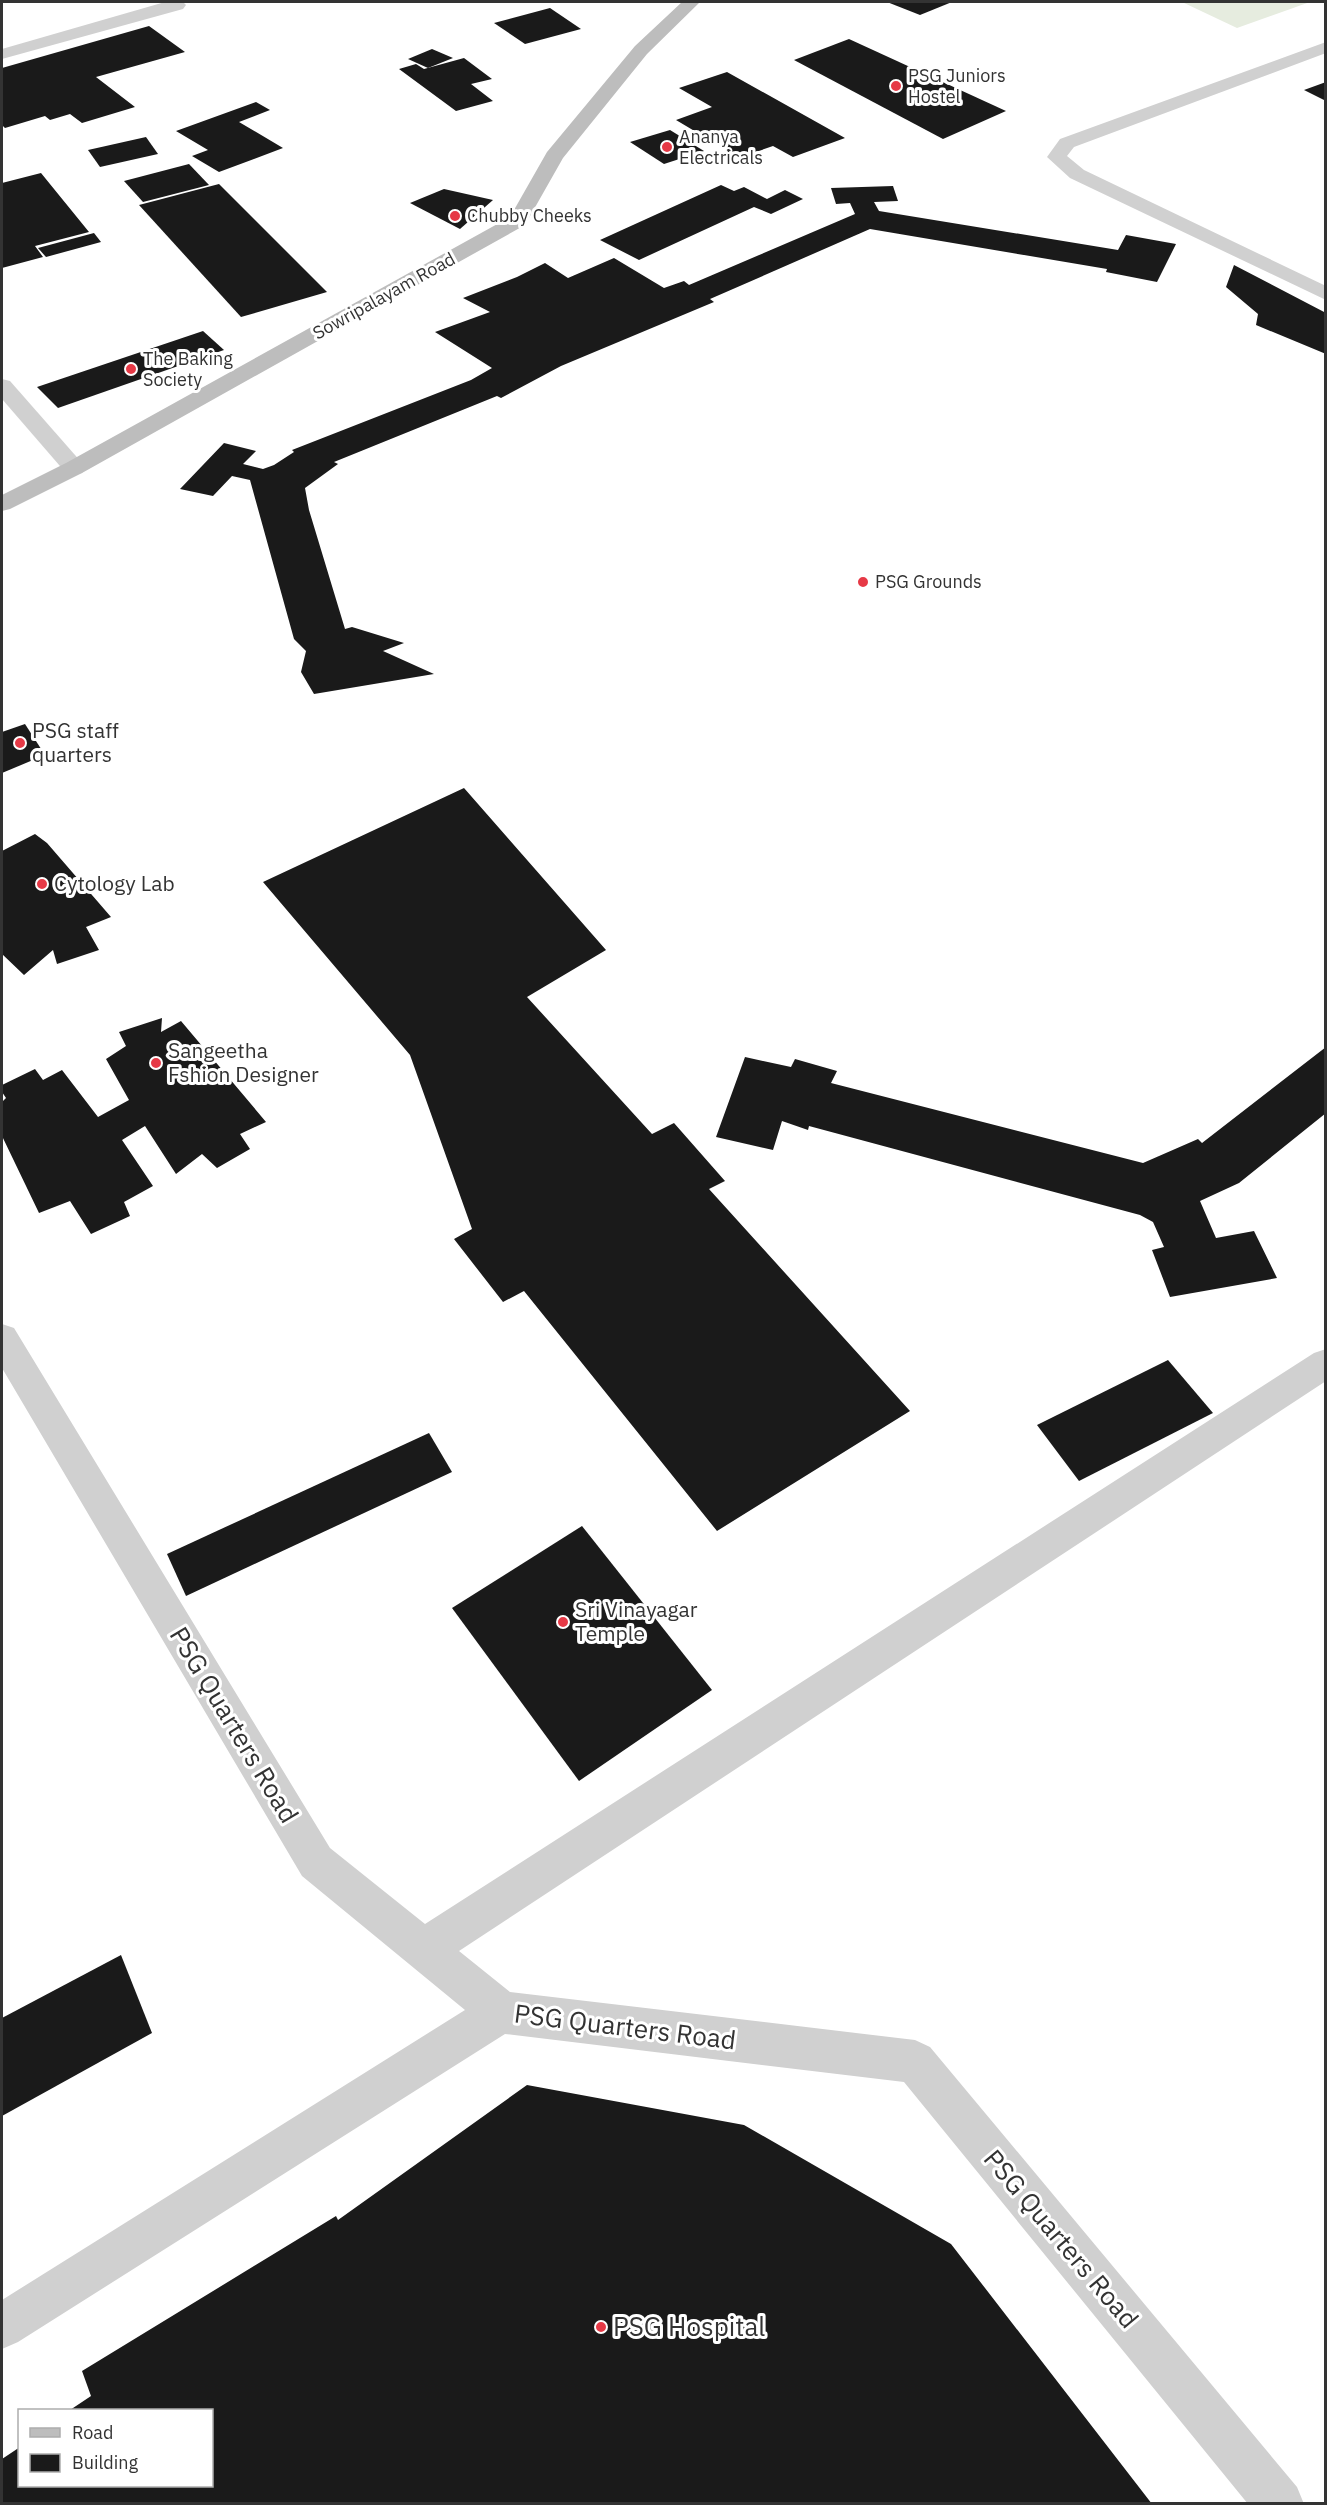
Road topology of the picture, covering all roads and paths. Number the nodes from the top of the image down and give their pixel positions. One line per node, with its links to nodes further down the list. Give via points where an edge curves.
1 (173, 2): 4 (street, via 177,5)
2 (692, 2): 7 (street, Sowripalayam Road, via 641,50 554,156 518,221)
3 (1326, 47): 5 (street, via 1067,143 1057,157 1077,174)
4 (2, 54)
5 (1326, 294)
6 (2, 386): 7 (street)
7 (74, 468): 8 (street, Sowripalayam Road)
8 (2, 504)
9 (2, 1338): 11 (street, PSG Quarters Road, via 316,1862)
10 (1326, 1363): 11 (street)
11 (424, 1949): 12 (street, PSG Quarters Road)
12 (501, 2012): 13 (street); 14 (street, PSG Quarters Road, via 915,2062)
13 (2, 2326)
14 (1280, 2504)

